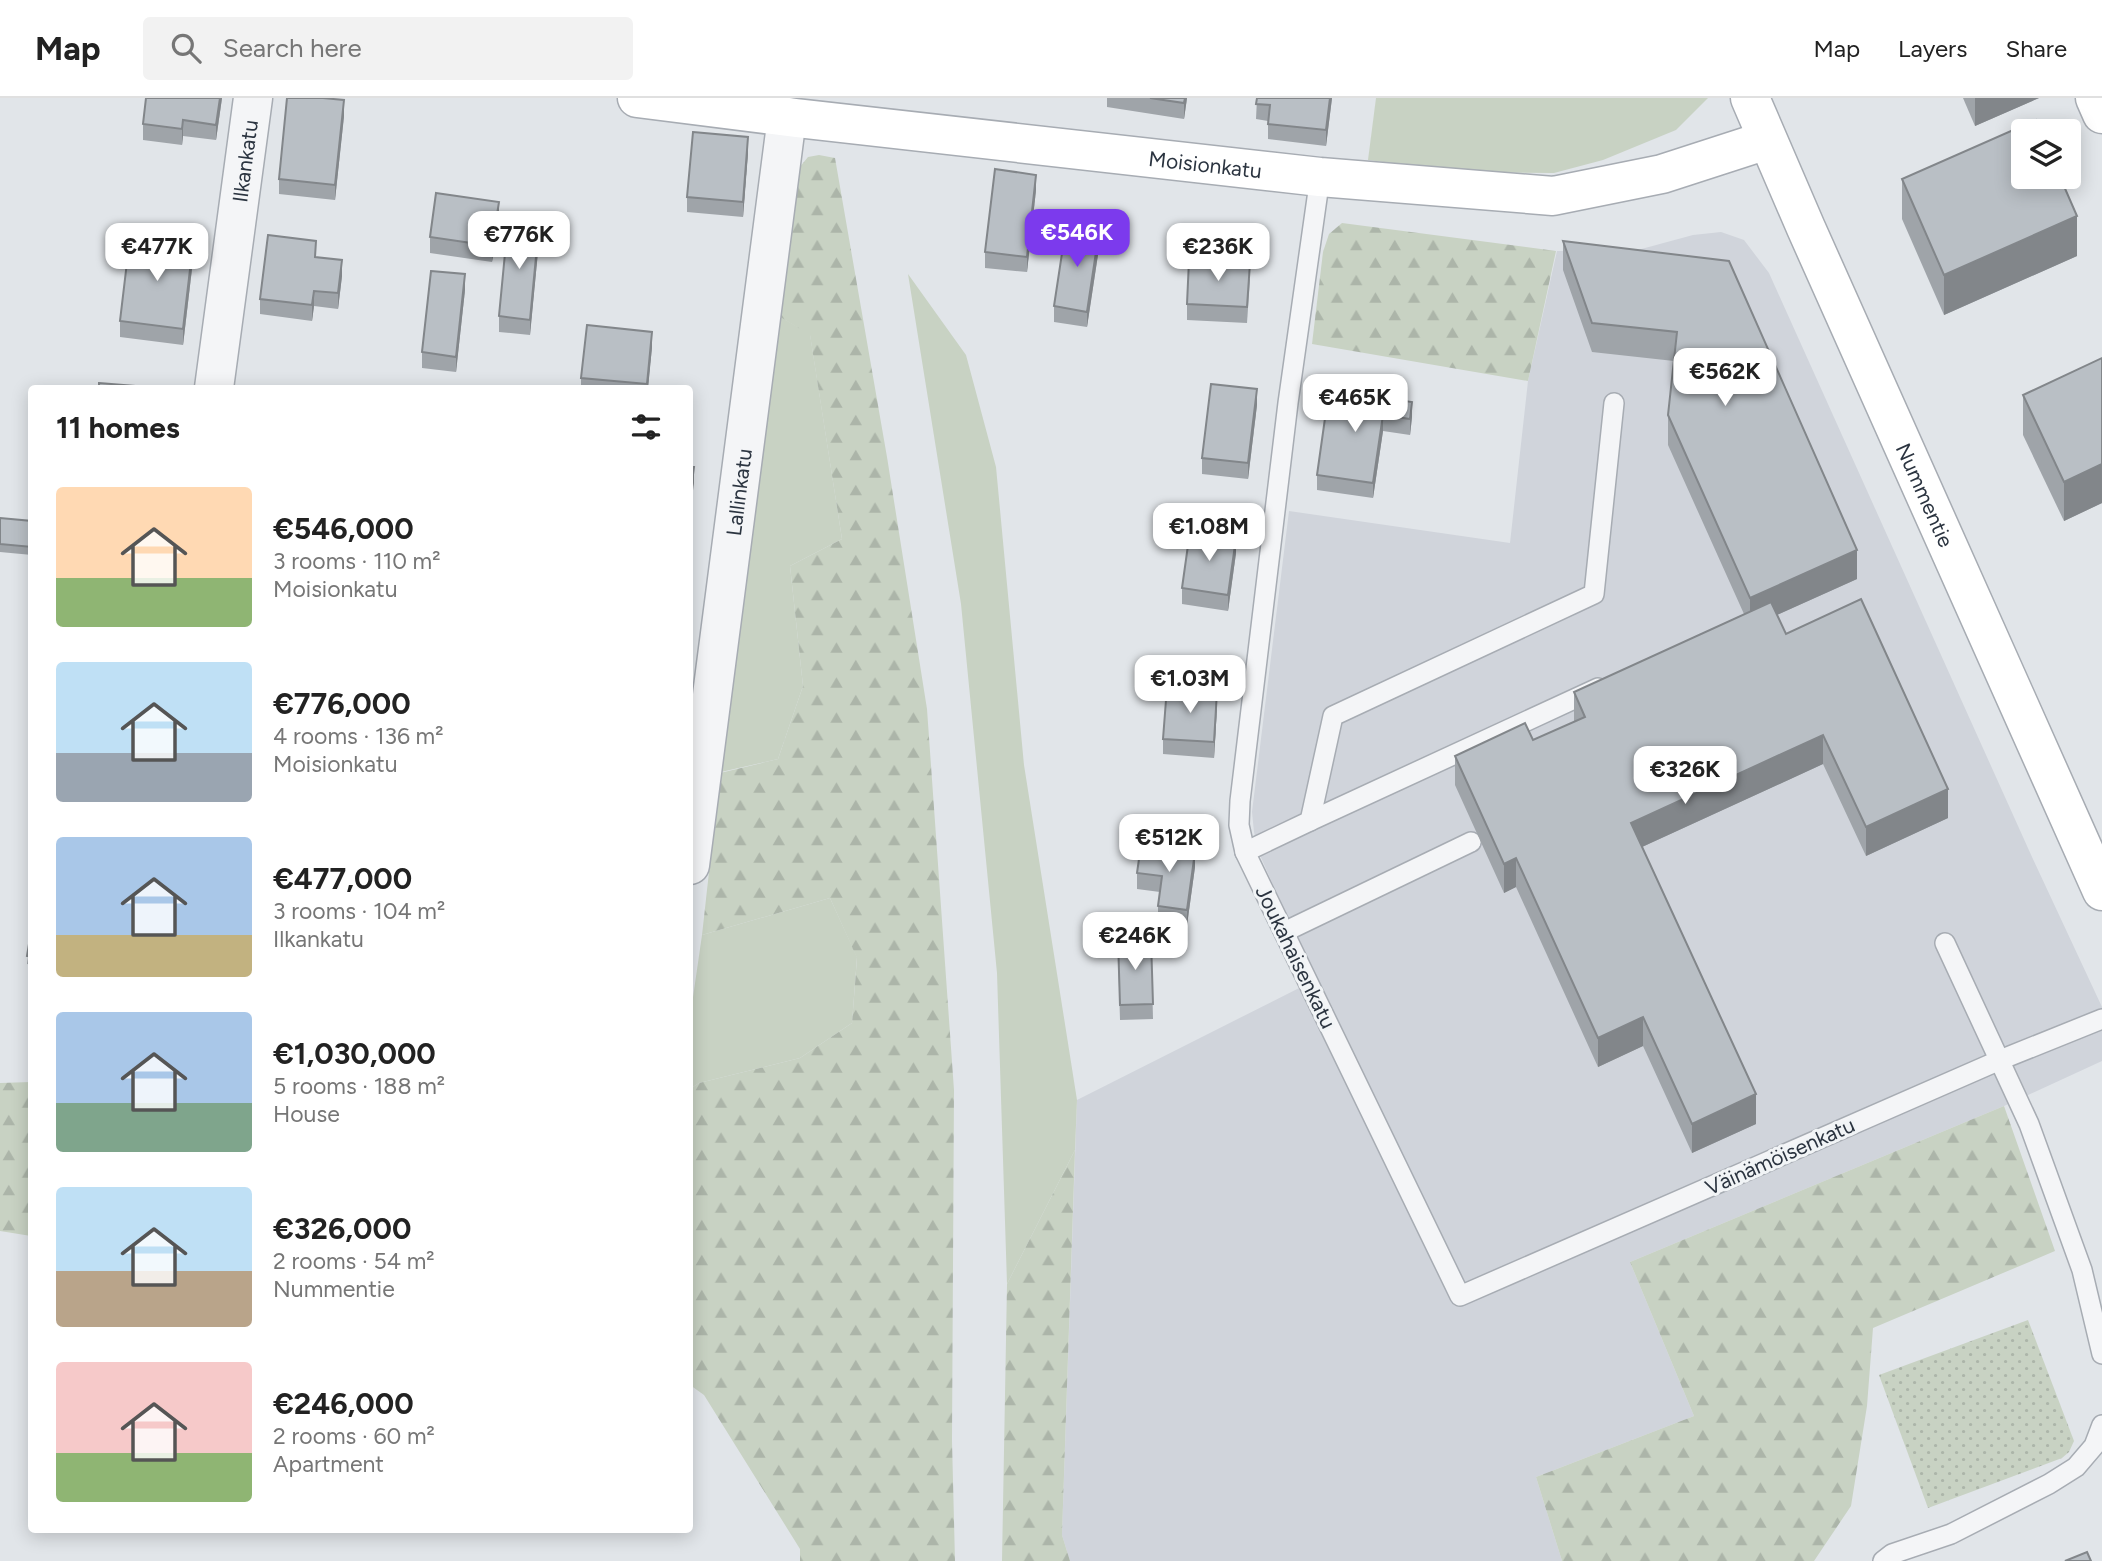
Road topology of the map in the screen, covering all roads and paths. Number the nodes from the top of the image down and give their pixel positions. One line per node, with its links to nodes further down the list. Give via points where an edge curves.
1 (253, 98): 9 (street, Ilkankatu)
2 (638, 98): 6 (street, Moisionkatu)
3 (1750, 98): 7 (street, Nummentie)
4 (2095, 98): 5 (street)
5 (2102, 114)
6 (787, 117): 8 (street, Moisionkatu); 13 (street, Lallinkatu)
7 (1767, 140): 8 (street, Moisionkatu, via 1662,174 1553,196); 16 (street, Nummentie)
8 (1320, 177): 15 (lane, Joukahaisenkatu, via 1240,800)
9 (215, 385)
10 (1614, 403): 12 (lane, via 1594,594 1333,716)
11 (1611, 682): 12 (lane)
12 (1310, 821): 15 (lane)
13 (693, 842)
14 (1471, 842): 17 (lane)
15 (1245, 852): 17 (lane, Joukahaisenkatu)
16 (2102, 891)
17 (1283, 932): 21 (lane, Joukahaisenkatu)
18 (1945, 943): 20 (lane)
19 (2102, 1019): 20 (lane, Väinämöisenkatu)
20 (2000, 1060): 21 (lane, Väinämöisenkatu); 22 (lane, via 2029,1124 2082,1270)
21 (1460, 1296)
22 (2102, 1354)
23 (2102, 1426): 24 (lane, via 2094,1446 2076,1467 2049,1484 1951,1534)
24 (1883, 1561)

